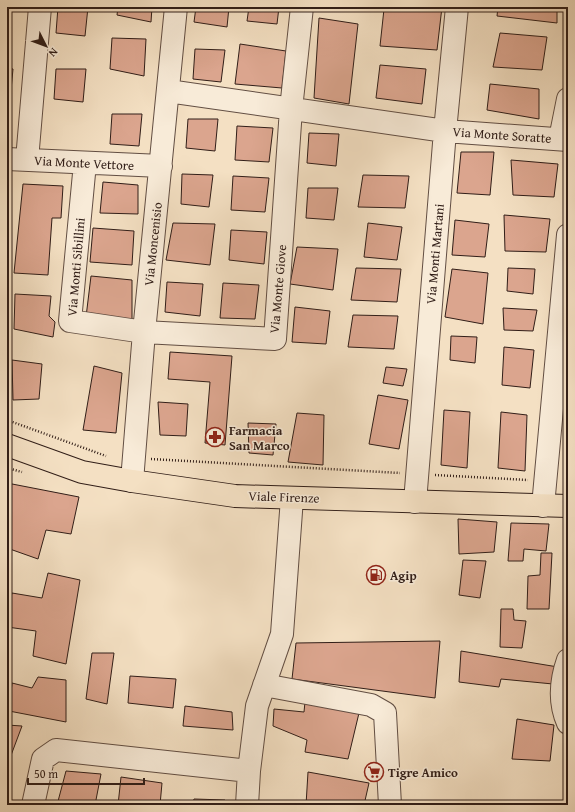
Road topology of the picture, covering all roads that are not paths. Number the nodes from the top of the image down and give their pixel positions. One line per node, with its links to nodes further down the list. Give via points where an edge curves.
1 (40, 7): 10 (street)
2 (176, 7): 5 (street, Via Moncenisio)
3 (302, 7): 7 (street, Via Monte Giove)
4 (457, 7): 8 (street, Via Monti Martani)
5 (168, 91): 7 (street); 12 (street, Via Moncenisio)
6 (568, 99): 9 (street, Via Monte Soratte)
7 (291, 109): 8 (street); 14 (street, Via Monte Giove, via 275,339)
8 (445, 131): 9 (street, Via Monte Soratte); 18 (street, Via Monti Martani)
9 (564, 140)
10 (17, 160): 11 (street, Via Monte Vettore)
11 (86, 163): 12 (street, Via Monte Vettore); 14 (street, Via Monti Sibillini, via 70,321)
12 (161, 166): 14 (street, Via Moncenisio)
13 (568, 235): 19 (street)
14 (144, 332): 16 (street, Via Moncenisio)
15 (7, 445): 16 (main road, Viale Firenze, via 82,472)
16 (132, 481): 17 (main road, Viale Firenze, via 235,496)
17 (292, 498): 18 (main road, Viale Firenze); 22 (street, via 282,634)
18 (415, 502): 19 (main road, Viale Firenze)
19 (543, 506): 20 (main road, Viale Firenze)
20 (568, 506)
21 (568, 660): 23 (street, via 561,693 564,715)
22 (264, 685): 24 (street, via 257,706); 27 (street, via 371,705 385,713)
23 (568, 723)
24 (249, 771): 25 (street, via 56,750 43,759); 26 (street)
25 (33, 805)
26 (247, 805)
27 (390, 805)

